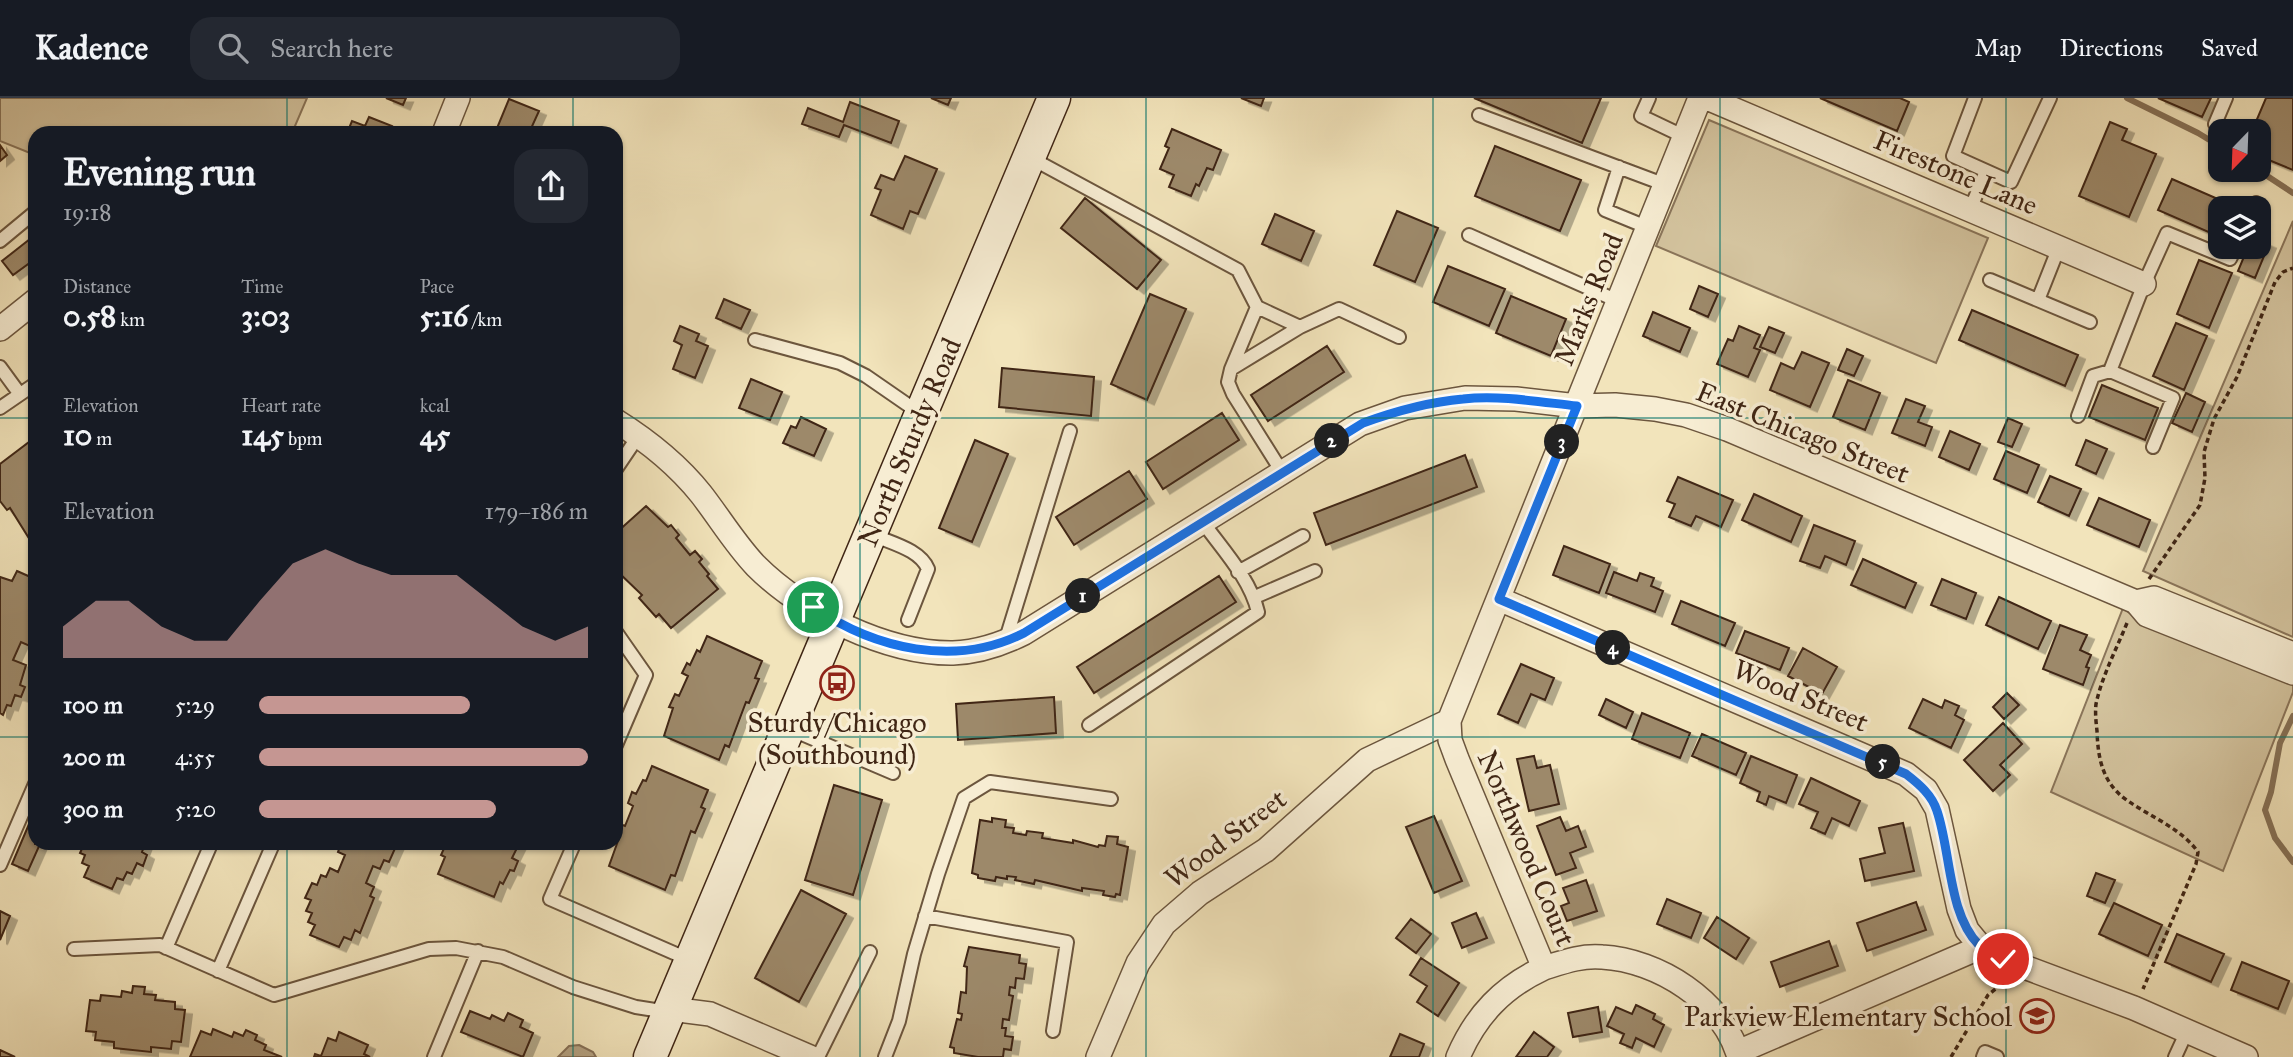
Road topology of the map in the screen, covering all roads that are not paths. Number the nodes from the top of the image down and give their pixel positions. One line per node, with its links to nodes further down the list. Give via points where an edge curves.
1 (458, 98): 11 (street)
2 (1054, 98): 13 (street, North Sturdy Road)
3 (1648, 98): 12 (lane, via 1641,116)
4 (1700, 98): 12 (street, Marks Road)
5 (1707, 98): 17 (street, Firestone Lane)
6 (1975, 98): 15 (lane, via 1953,156)
7 (2050, 98): 15 (lane, via 2011,182)
8 (2226, 98): 10 (lane)
9 (1479, 115): 14 (lane)
10 (2217, 119)
11 (447, 126)
12 (1685, 137): 16 (street, Marks Road)
13 (1029, 157): 29 (lane, via 1238,270); 42 (street, North Sturdy Road)
14 (1619, 167): 16 (lane); 19 (lane, via 1605,210)
15 (1986, 171): 17 (lane)
16 (1666, 185): 19 (street, Marks Road)
17 (1970, 210): 22 (street, Firestone Lane)
18 (28, 218): 21 (lane)
19 (1649, 228): 27 (street, Marks Road)
20 (1469, 235): 27 (lane)
21 (0, 241)
22 (2059, 247): 25 (street, Firestone Lane); 26 (lane)
23 (2208, 250): 25 (lane, via 2167,233)
24 (1990, 280): 26 (lane)
25 (2144, 284): 37 (lane)
26 (2038, 300): 30 (lane)
27 (1620, 302): 40 (street, Marks Road)
28 (28, 307): 32 (street)
29 (1257, 307): 31 (lane); 36 (lane)
30 (2090, 322)
31 (1300, 327): 33 (lane, via 1339,309); 36 (lane)
32 (0, 329)
33 (1399, 337)
34 (755, 340): 42 (lane, via 840,363)
35 (0, 367): 39 (lane)
36 (1231, 369): 49 (lane, via 1228,382 1233,394)
37 (2110, 371): 43 (lane, via 2093,376); 47 (lane, via 2173,398)
38 (28, 388): 39 (lane)
39 (19, 393): 41 (lane)
40 (1577, 406): 49 (street, East Chicago Street, via 1465,398 1405,408 1360,424); 56 (street, Marks Road); 57 (street, East Chicago Street, via 1655,409 1727,429)
41 (0, 408)
42 (921, 414): 51 (street, North Sturdy Road)
43 (2078, 416)
44 (623, 425): 46 (street, East Chicago Street)
45 (1070, 431): 61 (lane)
46 (639, 435): 48 (lane); 59 (street, East Chicago Street, via 684,474 756,566)
47 (2153, 447)
48 (623, 459)
49 (1282, 472): 50 (street, East Chicago Street)
50 (1202, 521): 54 (lane); 61 (street, East Chicago Street)
51 (871, 534): 58 (lane, via 914,553 928,569); 59 (street, North Sturdy Road)
52 (1304, 536): 54 (lane)
53 (1315, 571): 55 (lane)
54 (1238, 572): 55 (lane)
55 (1255, 597): 65 (lane, via 1258,612)
56 (1499, 599): 64 (street); 76 (street, Wood Street, via 1906,774 1926,790 1937,809 1959,909 1967,930)
57 (2136, 602): 62 (street, East Chicago Street, via 2154,598); 63 (street, East Chicago Street, via 2147,615)
58 (908, 620)
59 (834, 621): 61 (street, East Chicago Street, via 920,650 953,653); 66 (street, North Sturdy Road)
60 (623, 642): 67 (lane, via 646,675)
61 (1005, 643)
62 (2293, 654)
63 (2293, 673)
64 (1449, 721): 82 (street, Northwood Court, via 1457,759); 93 (street, Wood Street, via 1367,760 1266,850 1200,893 1164,924 1138,963)
65 (1089, 726)
66 (789, 728): 68 (lane); 81 (street, North Sturdy Road)
67 (623, 729)
68 (893, 773)
69 (1111, 799): 75 (lane, via 990,782 964,798)
70 (28, 800): 74 (lane)
71 (208, 850): 77 (lane)
72 (270, 850): 83 (lane)
73 (570, 850): 81 (lane, via 550,899)
74 (0, 865)
75 (925, 916): 85 (lane, via 1067,942); 92 (lane, via 899,1021)
76 (1981, 947): 86 (street); 88 (street, Northwood Court)
77 (166, 948): 78 (lane); 83 (lane)
78 (74, 949)
79 (478, 951): 83 (lane, via 429,949 274,995); 84 (lane, via 636,1007); 89 (lane)
80 (870, 952): 91 (lane)
81 (691, 960): 84 (street, North Sturdy Road)
82 (1544, 968): 88 (street, Northwood Court, via 1601,956 1660,971 1686,986 1705,1005); 94 (street, via 1522,978 1492,1003)
83 (218, 971)
84 (670, 1009): 87 (street, via 710,1014); 90 (street, North Sturdy Road)
85 (1053, 1031)
86 (2187, 1031): 97 (lane); 98 (street)
87 (798, 1055)
88 (1739, 1055)
89 (433, 1057)
90 (650, 1057)
91 (818, 1057)
92 (885, 1057)
93 (1098, 1057)
94 (1458, 1057)
95 (1983, 1057): 96 (lane, via 1985,1052)
96 (1997, 1057)
97 (2175, 1057)
98 (2246, 1057)

